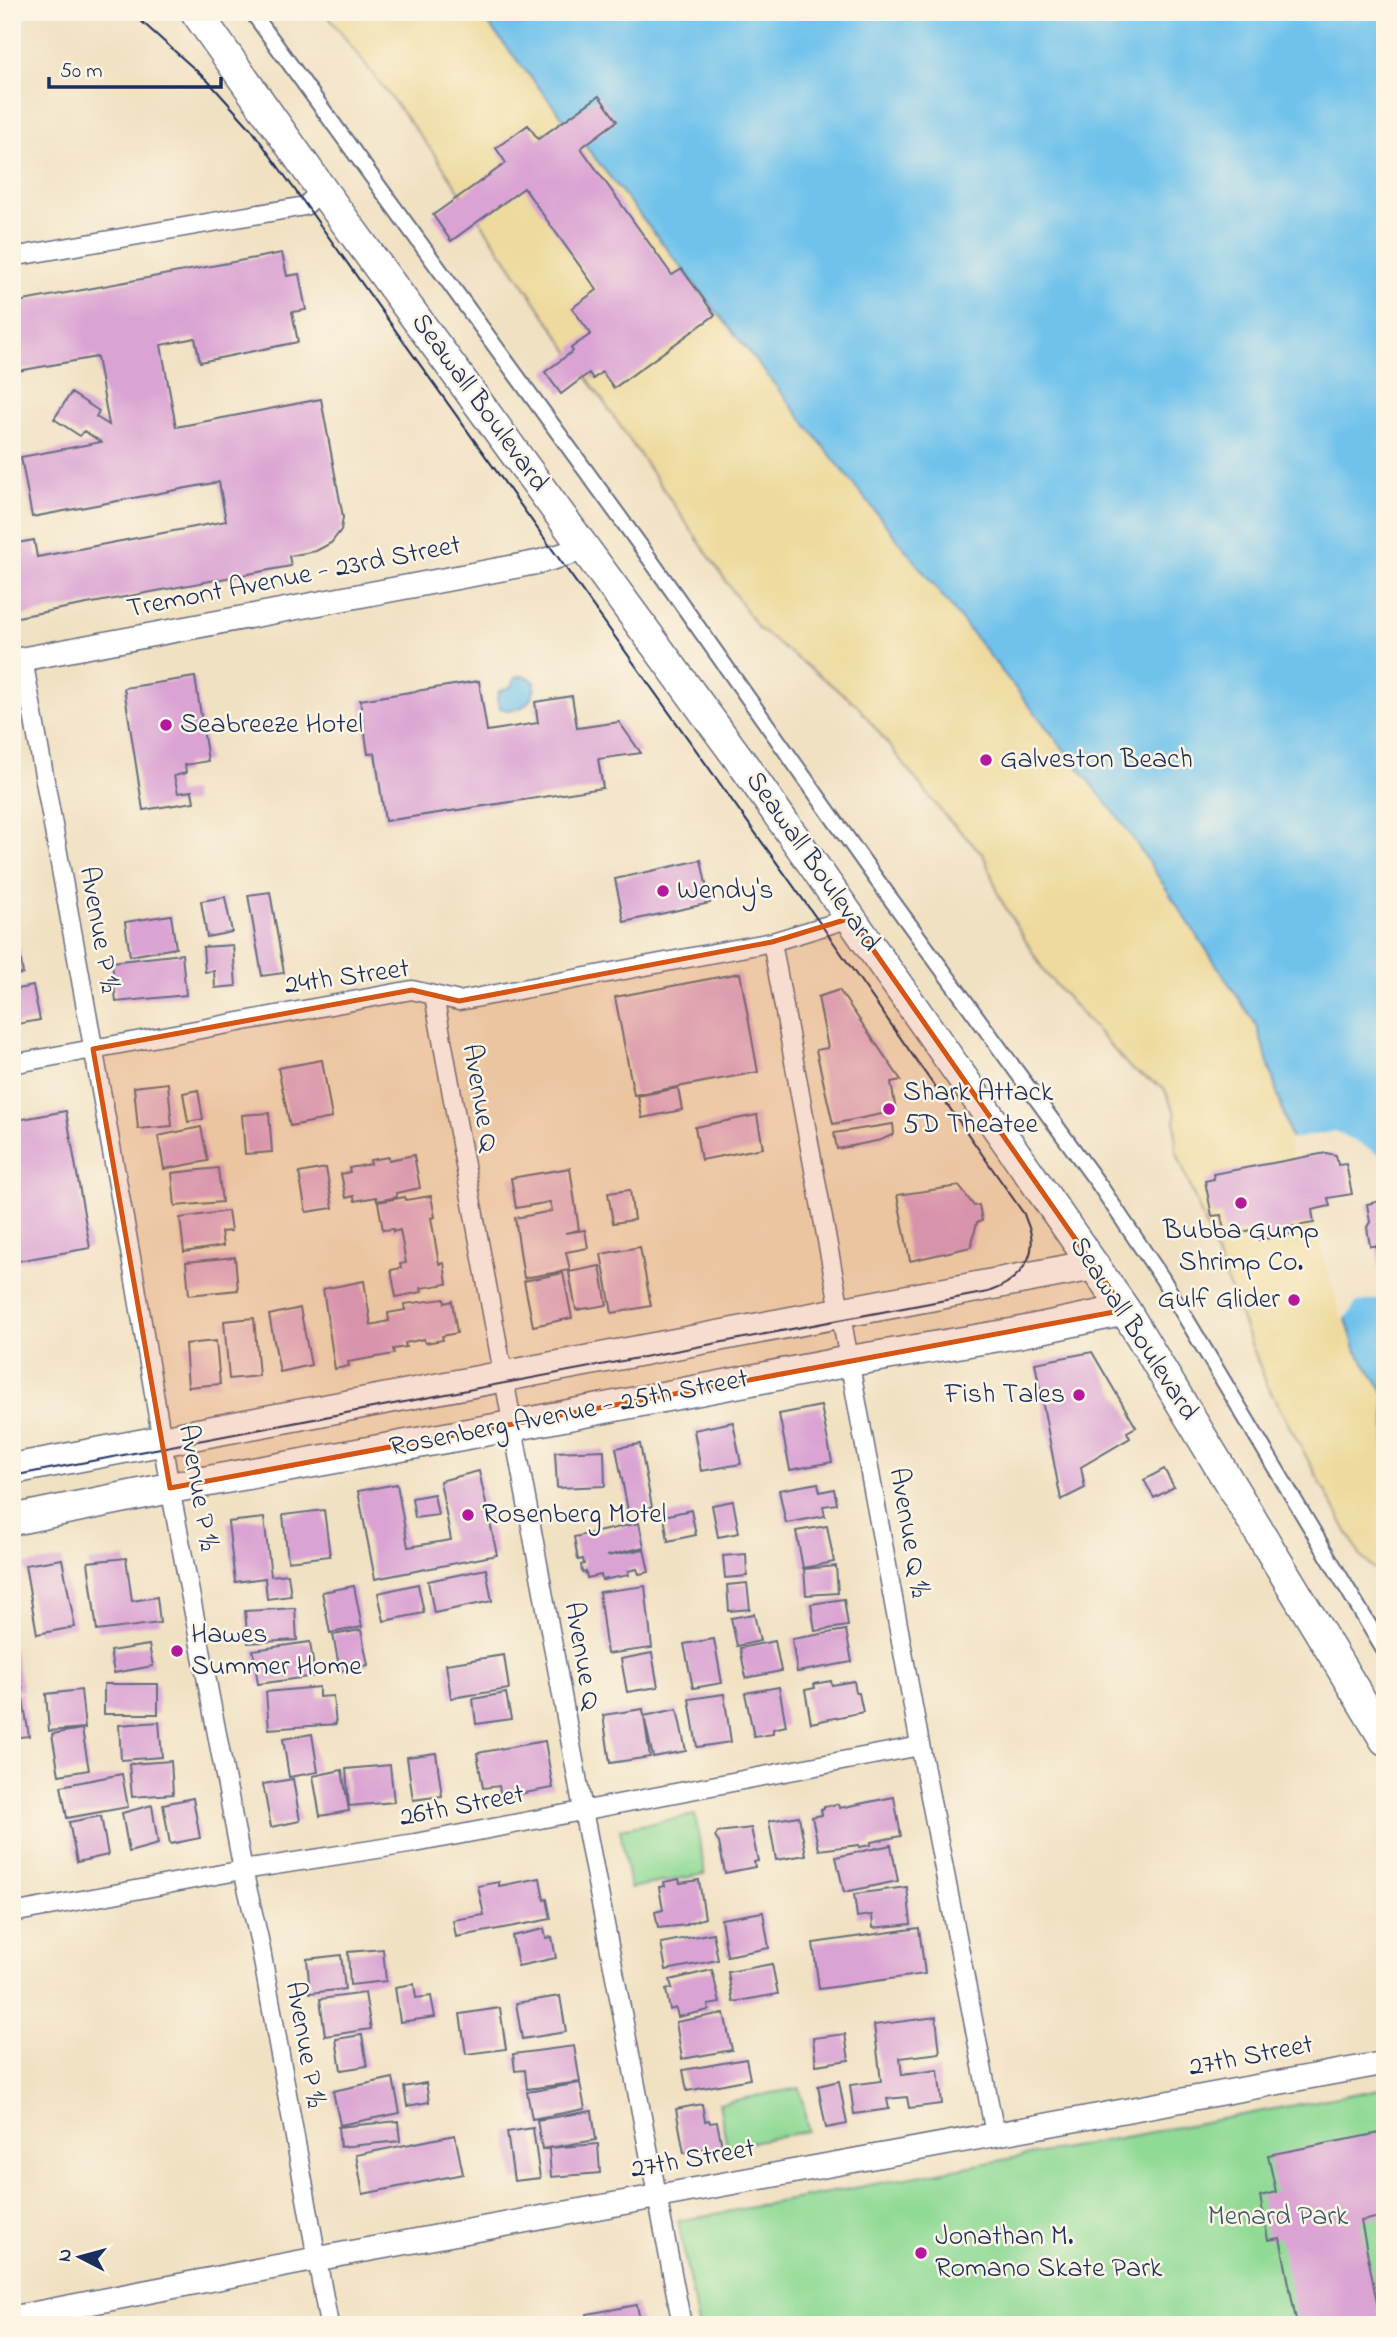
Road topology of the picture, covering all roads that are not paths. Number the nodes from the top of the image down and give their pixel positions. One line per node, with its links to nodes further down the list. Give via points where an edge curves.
1 (196, 12): 3 (main road, Seawall Boulevard)
2 (252, 12): 22 (street, via 1100,1186 1162,1278)
3 (322, 190): 4 (street, via 305,206); 5 (main road, Seawall Boulevard)
4 (12, 257)
5 (586, 548): 6 (street, Tremont Avenue - 23rd Street, via 539,562); 7 (main road, Seawall Boulevard)
6 (17, 660): 10 (street, Avenue P ½)
7 (851, 918): 8 (street, 24th Street); 12 (main road, Seawall Boulevard)
8 (772, 942): 9 (street, 24th Street, via 459,1001); 14 (street, Avenue Q ½)
9 (434, 996): 10 (street, 24th Street, via 412,990); 16 (street, Avenue Q)
10 (93, 1049): 11 (street, 24th Street); 18 (street, Avenue P ½)
11 (12, 1064)
12 (1094, 1265): 13 (main road, Seawall Boulevard); 14 (main road, Rosenberg Avenue - 25th Street)
13 (1125, 1310): 15 (main road, Rosenberg Avenue - 25th Street); 23 (main road, Seawall Boulevard)
14 (840, 1313): 15 (street, Avenue Q ½); 16 (main road, Rosenberg Avenue - 25th Street)
15 (850, 1361): 17 (main road, Rosenberg Avenue - 25th Street); 24 (street, Avenue Q ½)
16 (503, 1376): 17 (street, Avenue Q); 18 (main road, Rosenberg Avenue - 25th Street)
17 (511, 1426): 20 (main road, Rosenberg Avenue - 25th Street); 25 (street, Avenue Q)
18 (162, 1441): 19 (main road, Rosenberg Avenue - 25th Street); 20 (street, Avenue P ½)
19 (12, 1469)
20 (170, 1488): 21 (main road, Rosenberg Avenue - 25th Street); 26 (street, Avenue P ½)
21 (12, 1520)
22 (1385, 1652)
23 (1385, 1740)
24 (920, 1746): 25 (street, 26th Street); 29 (street, Avenue Q ½)
25 (583, 1810): 26 (street, 26th Street); 30 (street, Avenue Q)
26 (243, 1870): 27 (street, 26th Street); 31 (street, Avenue P ½)
27 (12, 1913)
28 (1385, 2063): 29 (street, 27th Street)
29 (995, 2134): 30 (street, 27th Street)
30 (658, 2196): 31 (street, 27th Street); 34 (street, Avenue Q)
31 (316, 2259): 32 (street, 27th Street); 33 (street, Avenue P ½)
32 (12, 2318)
33 (329, 2325)
34 (682, 2325)

